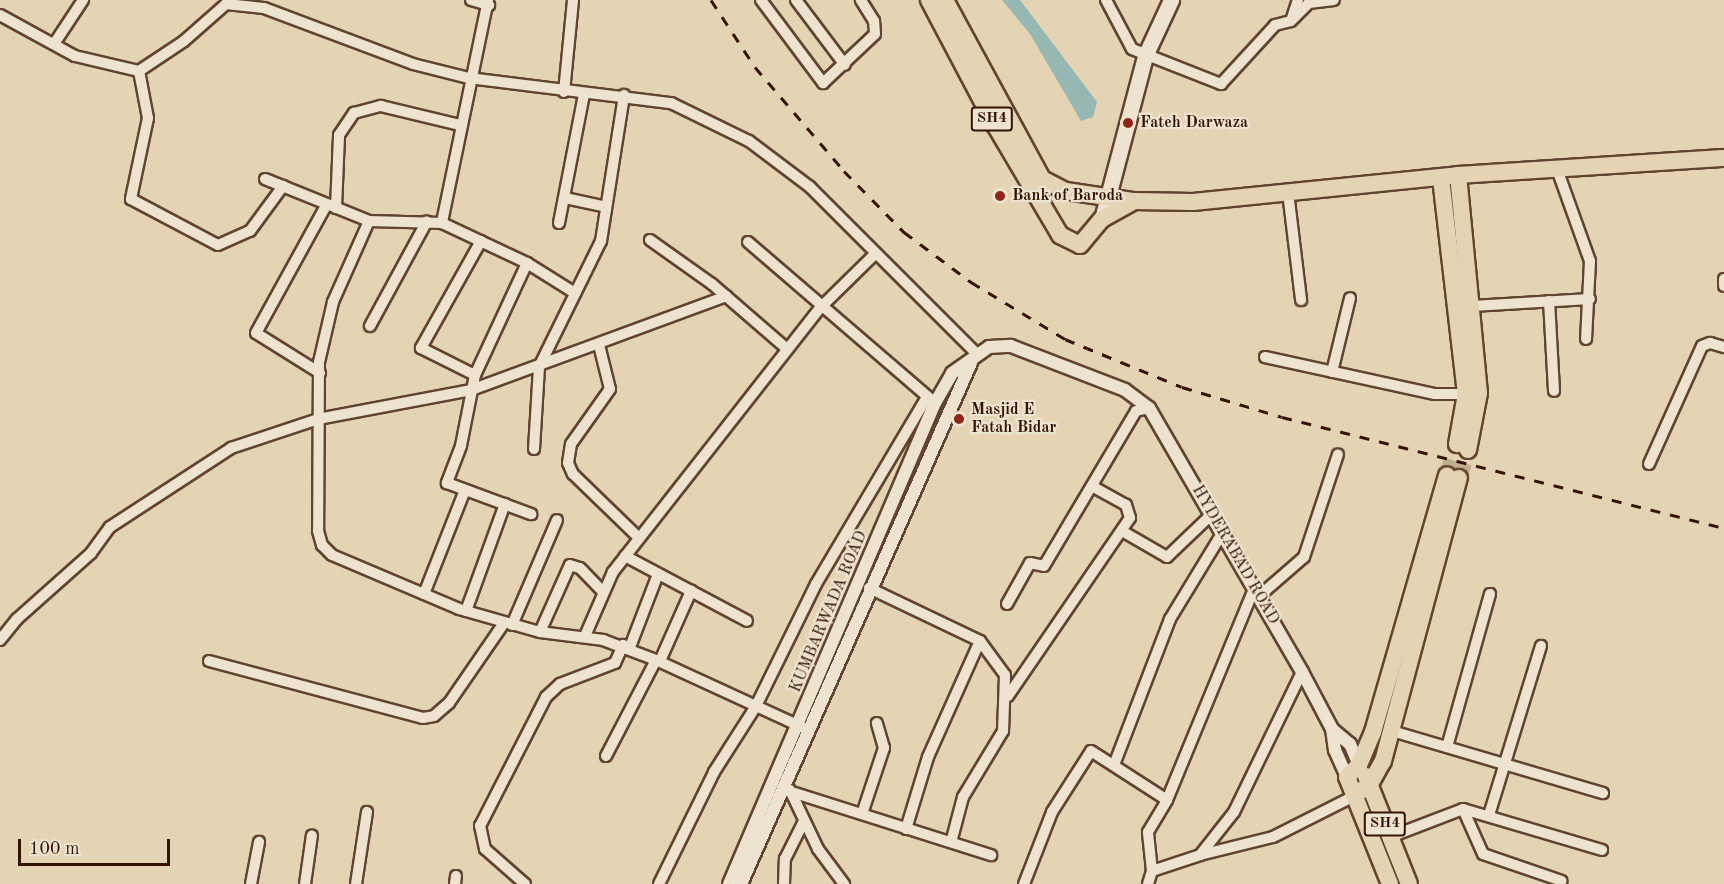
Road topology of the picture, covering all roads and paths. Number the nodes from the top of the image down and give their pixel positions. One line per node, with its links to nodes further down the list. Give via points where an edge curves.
1 (83, 0): 17 (street)
2 (471, 0): 14 (street)
3 (573, 0): 22 (street)
4 (761, 0): 19 (street, via 820,82 827,82)
5 (796, 0): 19 (street)
6 (861, 0): 19 (street, via 874,21 875,34)
7 (930, 0): 38 (main road, SH4, via 995,126 1060,235 1080,244)
8 (945, 0): 33 (main road, SH4, via 1042,179 1056,189)
9 (1106, 0): 18 (street, via 1132,49)
10 (1171, 0): 18 (main road)
11 (1298, 0): 16 (street)
12 (1334, 0): 16 (street, via 1309,3)
13 (227, 2): 20 (street, via 184,41); 21 (street, via 264,8 413,64)
14 (489, 3): 21 (street)
15 (0, 15): 17 (street)
16 (1291, 21): 18 (street, via 1275,25 1221,84)
17 (54, 44): 20 (street, via 75,56)
18 (1145, 56): 33 (main road)
19 (845, 65)
20 (139, 71): 31 (street, via 148,118 131,199 219,245 250,231)
21 (470, 78): 22 (street); 25 (street)
22 (564, 92): 23 (street)
23 (584, 94): 24 (street); 34 (street)
24 (624, 95): 37 (street); 46 (street, via 671,103 749,141 810,187)
25 (460, 125): 36 (street, via 387,107 354,113 339,135); 41 (street)
26 (1724, 158): 27 (main road)
27 (1557, 170): 28 (main road); 53 (street, via 1590,261)
28 (1458, 175): 29 (main road); 56 (main road)
29 (1441, 178): 32 (main road); 72 (main road)
30 (265, 179): 31 (street)
31 (283, 186): 36 (street)
32 (1288, 192): 35 (main road, via 1193,202); 54 (street)
33 (1108, 196): 35 (main road); 38 (main road)
34 (565, 198): 37 (street); 42 (street)
35 (1134, 201): 38 (main road)
36 (331, 206): 40 (street); 67 (street, via 256,333)
37 (604, 206): 50 (street, via 601,241)
38 (1102, 219)
39 (427, 220): 40 (street); 41 (street); 58 (street)
40 (369, 221): 67 (street, via 333,302)
41 (442, 223): 44 (street)
42 (559, 223)
43 (650, 240): 51 (street)
44 (482, 241): 47 (street); 68 (street, via 421,348)
45 (748, 242): 57 (street)
46 (874, 255): 57 (street); 64 (street)
47 (527, 263): 50 (street); 68 (street)
48 (1724, 279): 49 (street)
49 (1724, 286)
50 (575, 293): 65 (street)
51 (726, 296): 60 (street); 62 (street)
52 (1350, 298): 66 (street)
53 (1590, 299): 55 (street); 59 (street)
54 (1301, 300)
55 (1549, 301): 56 (street); 71 (street)
56 (1472, 306): 72 (main road, via 1479,393 1462,447)
57 (820, 308): 62 (street); 73 (street)
58 (370, 326)
59 (1587, 339)
60 (599, 345): 65 (street); 87 (street, via 610,389 571,444 568,463 573,474)
61 (1724, 347): 78 (street, via 1710,342 1702,346)
62 (787, 349): 87 (street)
63 (1265, 357): 66 (street)
64 (974, 358): 70 (street, KUMBARWADA ROAD, via 1011,346); 73 (street, KUMBARWADA ROAD, via 952,373); 90 (street, KUMBARWADA ROAD)
65 (539, 367): 69 (street); 76 (street)
66 (1332, 372): 72 (street, via 1435,394)
67 (320, 373): 75 (street)
68 (475, 375): 69 (street)
69 (471, 390): 75 (street); 80 (street, via 461,446 447,483)
70 (1125, 390): 74 (street, HYDERABAD ROAD / SH4)
71 (1554, 391)
72 (1466, 394)
73 (931, 400): 110 (street, via 816,584); 112 (street, KUMBARWADA ROAD)
74 (1149, 408): 79 (street, via 1136,411); 83 (street, HYDERABAD ROAD / SH4)
75 (318, 419): 94 (street, via 317,517 322,545 332,555); 102 (street, via 231,448 115,523 91,553 16,619)
76 (534, 449)
77 (1338, 454): 93 (street, via 1304,557)
78 (1649, 464)
79 (1092, 486): 85 (street, via 1131,512); 96 (street, via 1044,566 1030,563)
80 (465, 490): 81 (street); 94 (street)
81 (505, 504): 82 (street); 97 (street)
82 (531, 514)
83 (1212, 514): 85 (street, via 1167,556); 86 (street, HYDERABAD ROAD / SH4)
84 (557, 520): 99 (street)
85 (1122, 531): 109 (street)
86 (1223, 532): 93 (street, HYDERABAD ROAD / SH4); 117 (street, via 1170,619)
87 (639, 538): 88 (street)
88 (625, 556): 89 (street); 91 (street)
89 (658, 574): 92 (street); 104 (street)
90 (869, 588): 103 (street); 112 (street, KUMBARWADA ROAD)
91 (602, 591): 100 (street, via 580,568 570,565); 101 (street)
92 (691, 591): 98 (street); 107 (street)
93 (1256, 593): 108 (street, HYDERABAD ROAD / SH4); 123 (street)
94 (424, 594): 97 (street)
95 (1490, 594): 114 (street)
96 (1007, 604)
97 (466, 611): 99 (street)
98 (747, 621)
99 (508, 624): 100 (street); 106 (street, via 449,702 434,716 423,718)
100 (540, 632): 101 (street)
101 (585, 636): 104 (street)
102 (0, 639)
103 (980, 641): 109 (street, via 1005,675); 129 (street, via 928,758)
104 (626, 646): 107 (street); 142 (street, via 615,663 560,684 546,697 480,826 485,849)
105 (1541, 646): 116 (street)
106 (209, 661)
107 (658, 661): 110 (street); 115 (street)
108 (1302, 672): 118 (street, HYDERABAD ROAD / SH4, via 1332,729 1350,744); 136 (street, via 1234,812)
109 (1008, 696): 132 (street, via 1003,731 963,798)
110 (756, 706): 112 (street); 143 (street, via 714,772)
111 (877, 723): 126 (street, via 884,747)
112 (803, 728): 120 (street, KUMBARWADA ROAD); 144 (street, KUMBARWADA ROAD)
113 (1392, 731): 114 (street); 118 (main road, via 1453,476); 119 (main road, via 1383,761)
114 (1447, 747): 116 (street)
115 (606, 756)
116 (1505, 764): 121 (street); 127 (street)
117 (1114, 765): 123 (street); 148 (street, via 1091,751 1087,753 1052,812)
118 (1353, 771): 119 (main road, HYDERABAD ROAD / SH4); 122 (main road, HYDERABAD ROAD / SH4)
119 (1370, 784): 122 (main road); 131 (main road, HYDERABAD ROAD / SH4)
120 (790, 790): 126 (street); 128 (street); 145 (street, KUMBARWADA ROAD)
121 (1604, 794)
122 (1354, 796): 136 (street, via 1273,837); 150 (main road, HYDERABAD ROAD / SH4)
123 (1167, 800): 137 (street, via 1148,832)
124 (1463, 809): 127 (street); 131 (street); 138 (street, via 1483,854)
125 (367, 812): 141 (street)
126 (862, 814): 129 (street)
127 (1489, 815): 134 (street)
128 (804, 821): 146 (street, via 786,860); 147 (street, via 818,849)
129 (906, 829): 132 (street)
130 (312, 836): 140 (street)
131 (1390, 837): 151 (main road, HYDERABAD ROAD / SH4)
132 (952, 839): 135 (street)
133 (259, 842): 139 (street)
134 (1602, 850)
135 (991, 855)
136 (1200, 855): 137 (street)
137 (1152, 871): 149 (street)
138 (1562, 881)
139 (251, 884)
140 (305, 884)
141 (356, 884)
142 (525, 884)
143 (659, 884)
144 (729, 884)
145 (741, 884)
146 (784, 884)
147 (844, 884)
148 (1024, 884)
149 (1148, 884)
150 (1390, 884)
151 (1409, 884)

